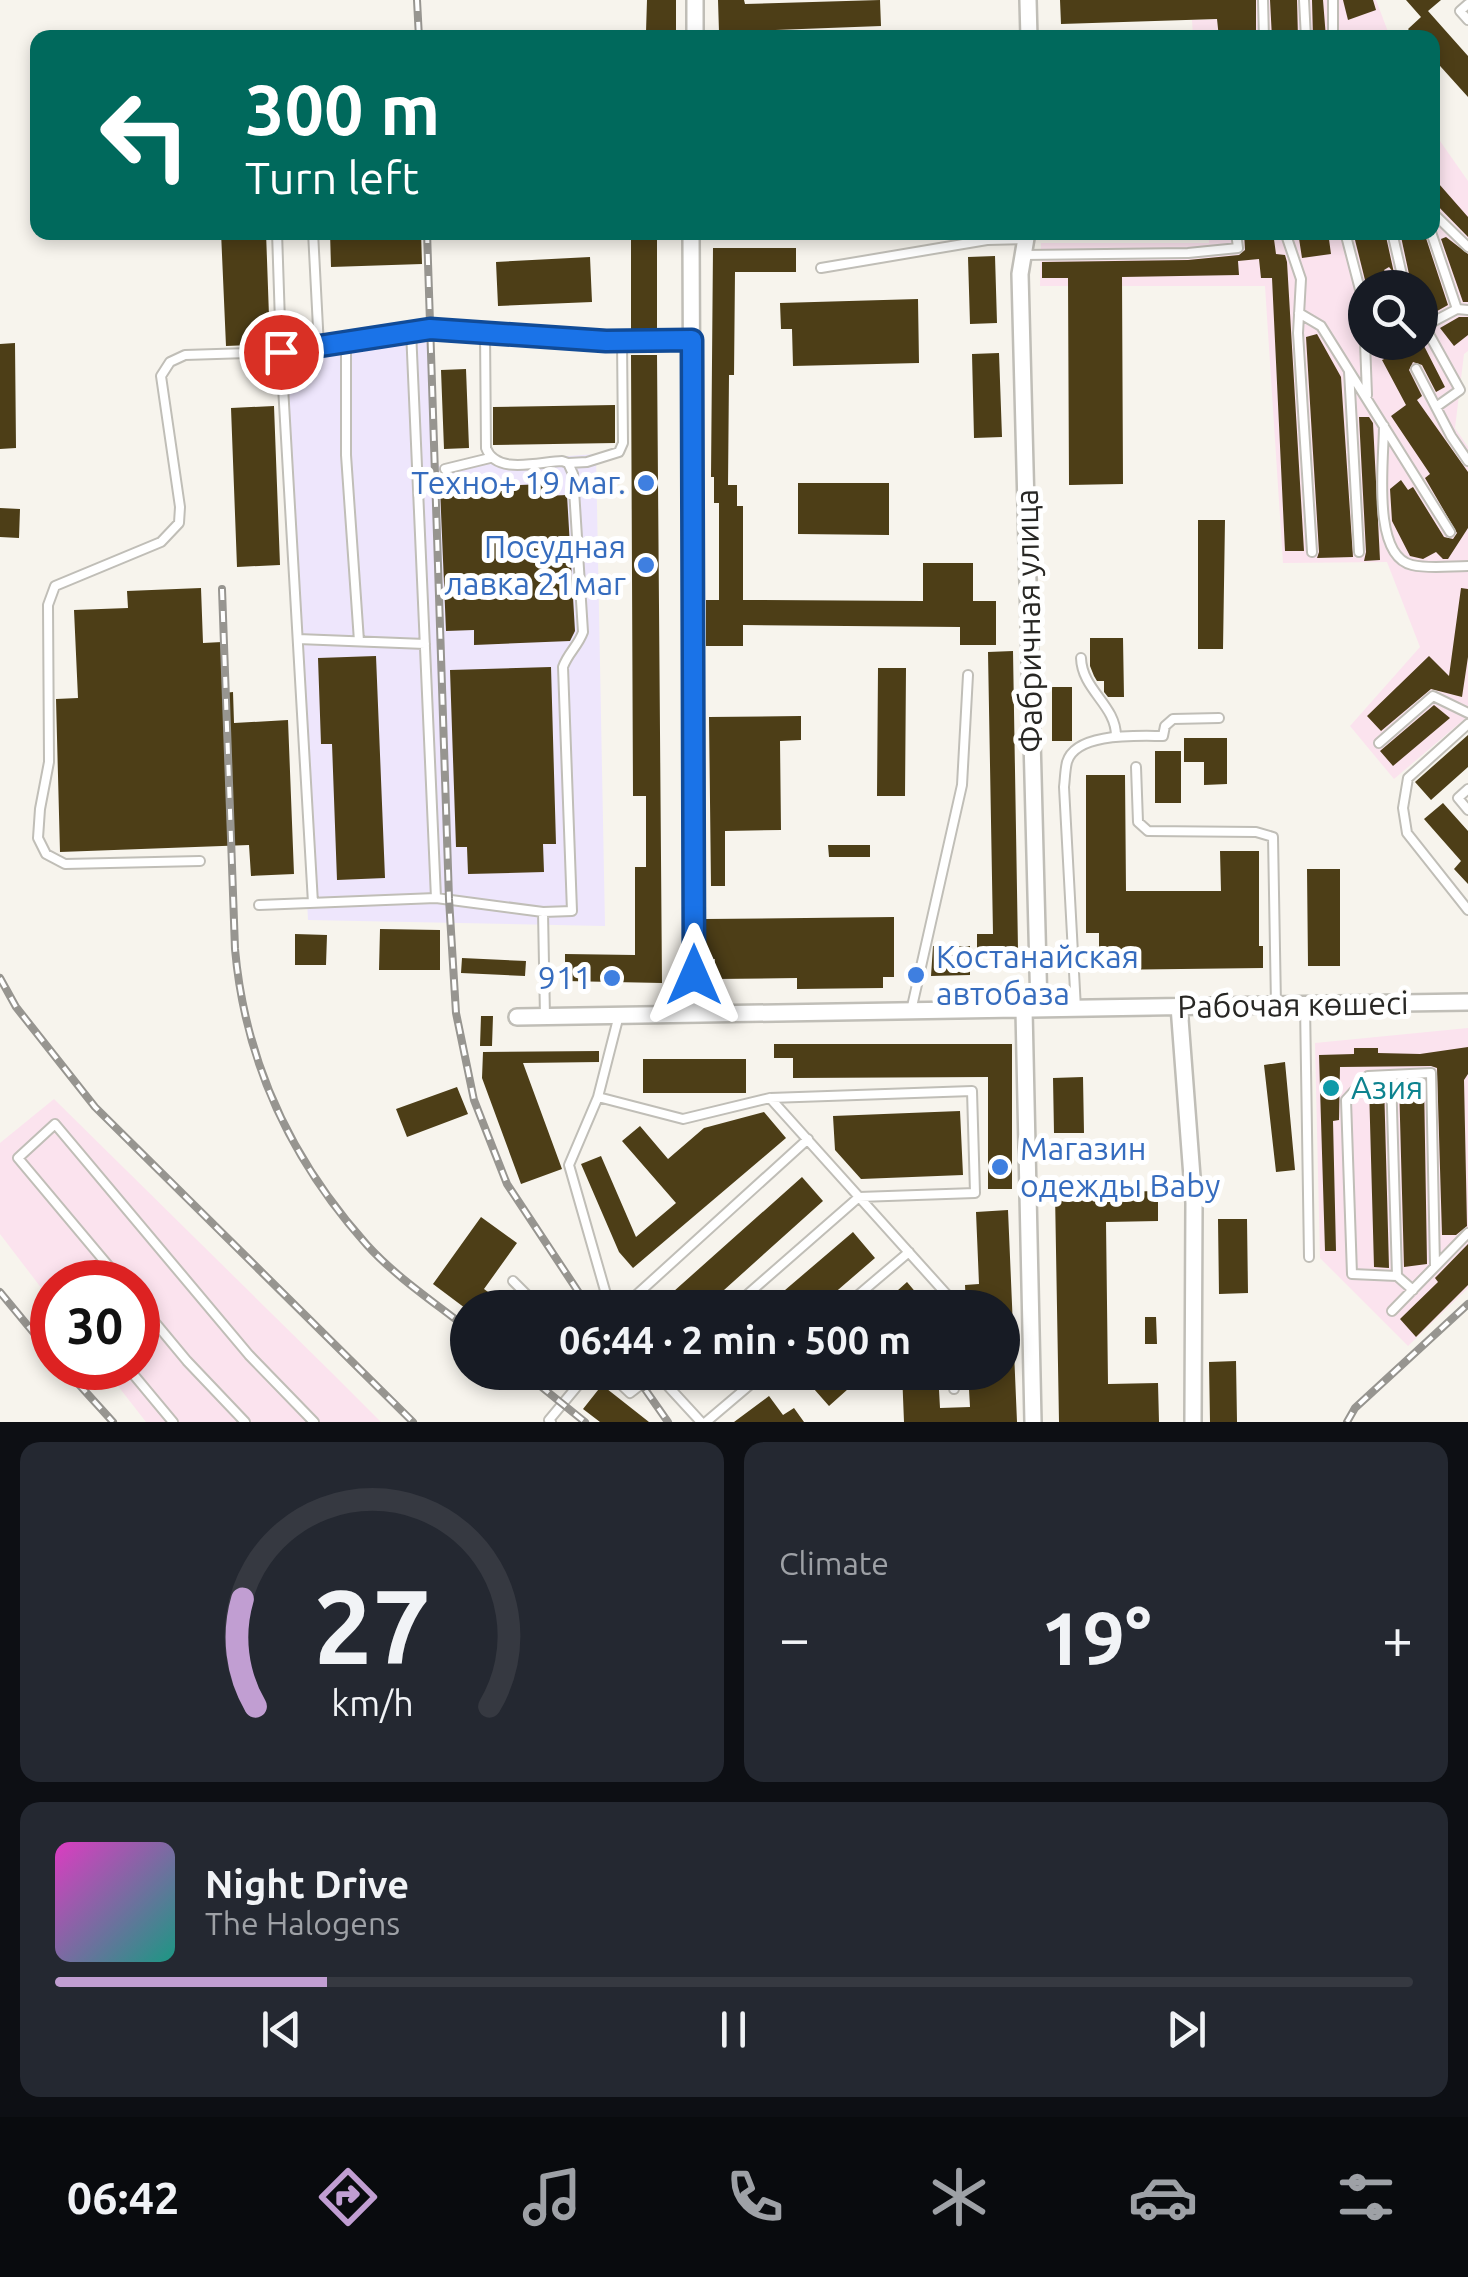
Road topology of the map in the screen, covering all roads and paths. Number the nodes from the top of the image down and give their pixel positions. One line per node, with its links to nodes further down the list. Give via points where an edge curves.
1 (695, 0): 8 (street)
2 (1028, 0): 9 (street)
3 (1263, 0): 10 (lane)
4 (1304, 0): 11 (lane)
5 (1333, 0): 12 (lane)
6 (1468, 4): 7 (lane, via 1460,11)
7 (1468, 20)
8 (694, 30)
9 (1030, 30)
10 (1264, 30)
11 (1306, 30)
12 (1332, 30)
13 (1440, 220): 25 (lane)
14 (277, 240): 40 (lane)
15 (313, 240): 38 (lane)
16 (691, 240): 36 (street)
17 (947, 240): 24 (lane)
18 (1237, 240): 23 (lane, via 1238,248 1204,252)
19 (1288, 240): 31 (lane, via 1302,279)
20 (1347, 240): 27 (lane)
21 (1394, 240): 28 (lane)
22 (1435, 240): 29 (lane)
23 (1025, 242): 24 (lane); 79 (street, Фабричная улица, via 1020,274)
24 (950, 246): 26 (lane)
25 (1468, 247)
26 (821, 268)
27 (1355, 270)
28 (1401, 270)
29 (1457, 308): 30 (lane); 32 (lane)
30 (1468, 310)
31 (1300, 313): 42 (lane, via 1321,326); 52 (lane)
32 (1438, 316)
33 (411, 330): 34 (lane); 37 (lane); 57 (lane)
34 (485, 332): 35 (lane); 47 (lane)
35 (622, 340): 36 (lane); 49 (lane, via 619,452)
36 (692, 340): 81 (street)
37 (346, 342): 38 (lane); 56 (lane, via 346,455)
38 (319, 347): 40 (lane)
39 (1438, 351): 45 (lane, via 1460,390)
40 (281, 352): 55 (lane); 68 (lane, via 185,355 170,362 160,376 179,523 161,542 54,586 48,605 49,762 38,838 46,854 65,864)
41 (1367, 360): 44 (lane)
42 (1348, 369): 44 (lane); 53 (lane)
43 (1416, 369): 45 (lane)
44 (1368, 400): 46 (lane)
45 (1436, 407): 48 (lane)
46 (1384, 426): 51 (lane); 54 (lane, via 1384,531 1392,548 1411,566)
47 (490, 458): 49 (lane, via 501,464); 50 (lane)
48 (1468, 461)
49 (568, 463): 73 (lane, via 583,632 562,667 572,911)
50 (445, 469)
51 (1450, 532)
52 (1312, 552)
53 (1358, 552)
54 (1468, 566)
55 (298, 639): 56 (lane); 70 (lane)
56 (360, 641): 57 (lane)
57 (425, 644): 69 (lane)
58 (1081, 658): 63 (lane, via 1088,687 1115,720)
59 (968, 674): 80 (lane, via 962,784)
60 (1468, 713): 64 (lane, via 1433,696)
61 (1219, 718): 63 (lane, via 1173,718 1163,736)
62 (1468, 724): 72 (lane, via 1408,778 1403,808 1407,833)
63 (1116, 736): 78 (lane, via 1079,746 1067,759)
64 (1379, 744)
65 (1136, 767): 75 (lane, via 1138,822 1148,831 1256,832 1273,838)
66 (1468, 789): 67 (lane, via 1458,798)
67 (1468, 810)
68 (200, 861)
69 (436, 898): 70 (lane); 73 (lane)
70 (313, 903): 71 (lane)
71 (259, 905)
72 (1468, 910)
73 (543, 912): 82 (lane)
74 (1468, 1002): 76 (street, Рабочая көшесі)
75 (1276, 1005): 76 (street, Рабочая көшесі); 77 (street, Рабочая көшесі)
76 (1305, 1005): 92 (lane)
77 (1179, 1006): 78 (street, Рабочая көшесі); 116 (street, via 1192,1154)
78 (1076, 1009): 79 (street, Рабочая көшесі)
79 (1031, 1010): 80 (street, Рабочая көшесі); 115 (street, Фабричная улица)
80 (911, 1011): 81 (street, Рабочая көшесі)
81 (694, 1014): 83 (street, Рабочая көшесі)
82 (545, 1016): 83 (street, Рабочая көшесі); 84 (street, Рабочая көшесі)
83 (619, 1016): 86 (lane)
84 (517, 1017)
85 (1392, 1075): 94 (lane, via 1431,1073); 95 (lane); 95 (lane, via 1368,1076 1346,1100 1352,1274)
86 (598, 1098): 87 (lane, via 683,1118); 98 (lane, via 568,1165)
87 (770, 1098): 88 (lane); 89 (lane, via 972,1091 976,1193)
88 (808, 1140): 89 (lane); 99 (lane)
89 (860, 1197): 91 (lane); 100 (lane)
90 (1468, 1232): 94 (lane)
91 (910, 1252): 101 (lane); 102 (lane)
92 (1309, 1257)
93 (104, 1260): 112 (lane, via 18,1158 55,1124 249,1355)
94 (1436, 1266): 103 (lane)
95 (1398, 1276): 103 (lane)
96 (513, 1281): 97 (lane)
97 (522, 1290)
98 (605, 1290)
99 (642, 1290)
100 (753, 1290)
101 (865, 1290)
102 (944, 1290)
103 (1412, 1290): 104 (lane)
104 (1392, 1311)
105 (160, 1329): 111 (lane)
106 (146, 1390): 110 (lane)
107 (573, 1390): 113 (lane)
108 (673, 1390): 114 (lane)
109 (744, 1390): 114 (lane)
110 (173, 1422)
111 (245, 1422)
112 (314, 1422)
113 (551, 1422)
114 (704, 1422)
115 (1034, 1422)
116 (1192, 1422)

